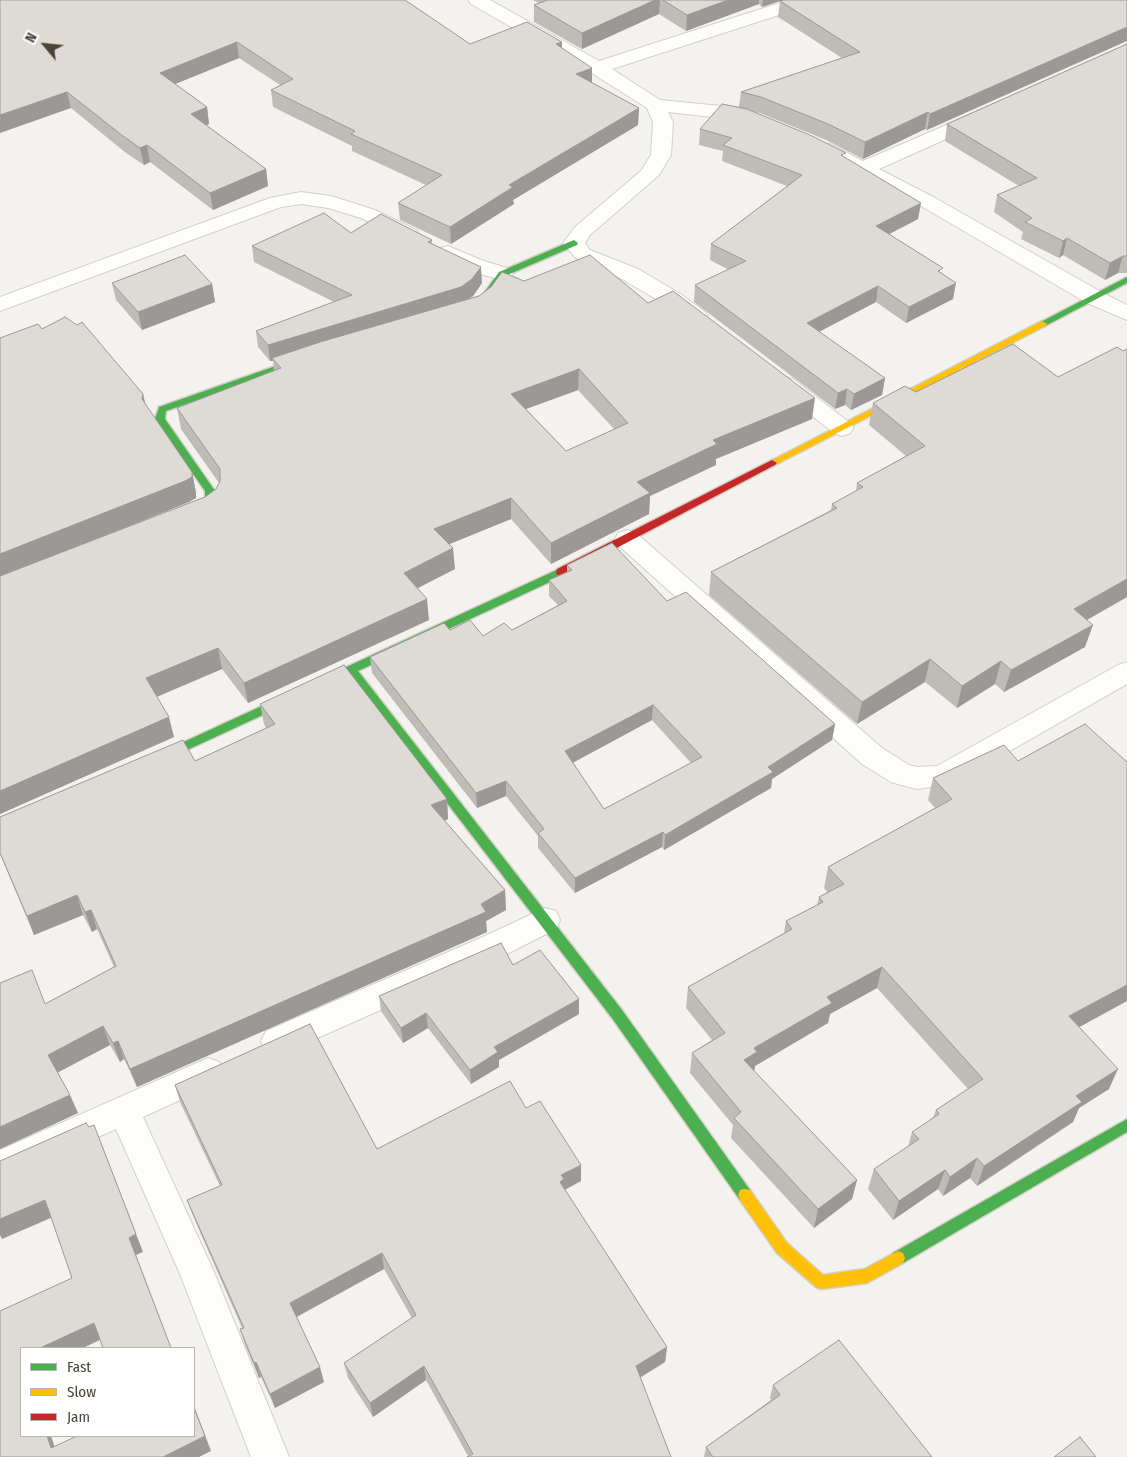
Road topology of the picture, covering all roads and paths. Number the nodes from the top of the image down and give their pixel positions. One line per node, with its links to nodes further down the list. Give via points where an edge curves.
1 (476, 0): 5 (street)
2 (747, 0): 4 (street)
3 (807, 0): 4 (street)
4 (768, 13): 5 (street)
5 (597, 68): 6 (street)
6 (655, 105): 8 (street, via 721,112); 11 (street, via 663,122 661,155 649,175 582,231)
7 (997, 109): 10 (street)
8 (768, 126)
9 (801, 139): 10 (street)
10 (864, 168): 14 (street)
11 (574, 243): 12 (street); 18 (street, via 583,254 630,274 674,300)
12 (502, 274): 15 (street, via 473,265 368,214 331,202 301,198 277,202); 16 (street, via 482,302)
13 (1127, 280): 14 (street)
14 (1095, 298): 17 (street); 21 (street)
15 (0, 304)
16 (471, 310)
17 (1127, 313)
18 (712, 329)
19 (324, 353): 22 (street, via 162,409 160,420 210,491 210,502)
20 (765, 370): 21 (street)
21 (842, 428): 23 (street)
22 (176, 519)
23 (627, 539): 24 (street); 25 (street, via 872,756 901,774 917,778 942,776)
24 (350, 670): 26 (street); 27 (street)
25 (1127, 672)
26 (138, 768)
27 (545, 920): 28 (street, via 496,945); 29 (street, via 617,1014 782,1248 821,1282 867,1276)
28 (124, 1110): 30 (street); 31 (street, via 197,1272)
29 (1127, 1125)
30 (0, 1166)
31 (270, 1457)

